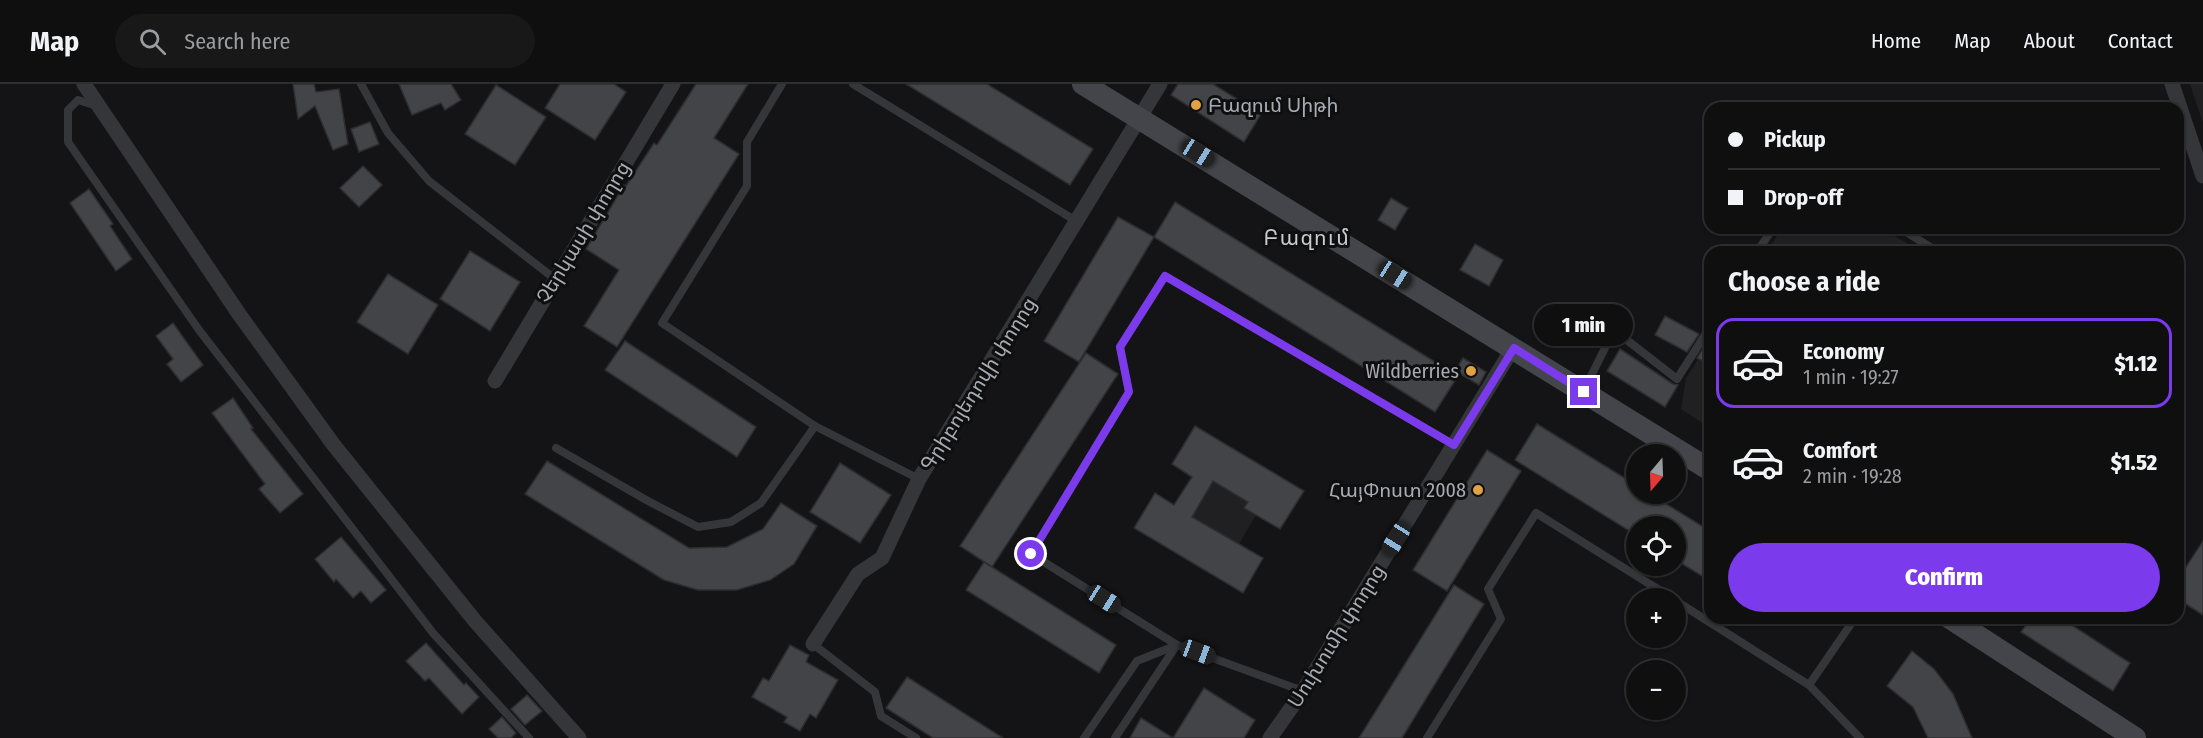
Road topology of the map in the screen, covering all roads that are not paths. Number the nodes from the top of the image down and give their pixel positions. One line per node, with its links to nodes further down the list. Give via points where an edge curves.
1 (84, 84): 10 (street)
2 (361, 84): 17 (lane, via 388,134 429,181)
3 (673, 84): 17 (street, Չերկասի փողոց)
4 (782, 84): 22 (lane, via 747,142 747,186 662,323)
5 (853, 84): 14 (lane)
6 (1083, 84): 11 (street)
7 (1160, 84): 11 (street, Գրիբոյեդովի փողոց)
8 (2172, 84): 9 (street)
9 (2178, 102)
10 (98, 107): 37 (lane, via 78,100 68,110 68,142 93,179 199,330 433,633); 38 (street, via 333,444 475,621)
11 (1138, 117): 14 (street, Գրիբոյեդովի փողոց); 19 (street)
12 (2184, 120): 13 (street)
13 (2203, 176)
14 (1077, 222): 26 (street, Գրիբոյեդովի փողոց)
15 (1910, 234): 16 (lane)
16 (1928, 246)
17 (555, 279): 20 (street, Չերկասի փողոց)
18 (1704, 336): 21 (lane, via 1677,379 1614,330)
19 (1514, 348): 21 (street); 23 (street, Սուխումի փողոց)
20 (495, 381)
21 (1584, 392): 25 (street)
22 (815, 426): 24 (lane, via 761,503 731,522 698,527); 26 (lane)
23 (1454, 445): 34 (lane, via 1165,276 1120,347 1129,392 1031,554); 36 (street, Սուխումի փողոց)
24 (556, 447)
25 (1704, 466)
26 (919, 479): 33 (street, Գրիբոյեդովի փողոց, via 882,558 858,574)
27 (1655, 588): 43 (lane, via 1536,513 1488,589 1501,619)
28 (1686, 608): 29 (lane)
29 (1704, 619)
30 (1712, 624): 35 (lane)
31 (1851, 624): 35 (lane)
32 (1959, 624): 45 (street)
33 (813, 644): 39 (lane, via 875,692 881,716)
34 (1177, 645): 36 (lane); 40 (lane, via 1137,661); 41 (lane)
35 (1809, 685): 44 (lane)
36 (1303, 691): 42 (street, Սուխումի փողոց)
37 (529, 738)
38 (579, 738)
39 (916, 738)
40 (1084, 738)
41 (1115, 738)
42 (1270, 738)
43 (1427, 738)
44 (1860, 738)
45 (2135, 738)

